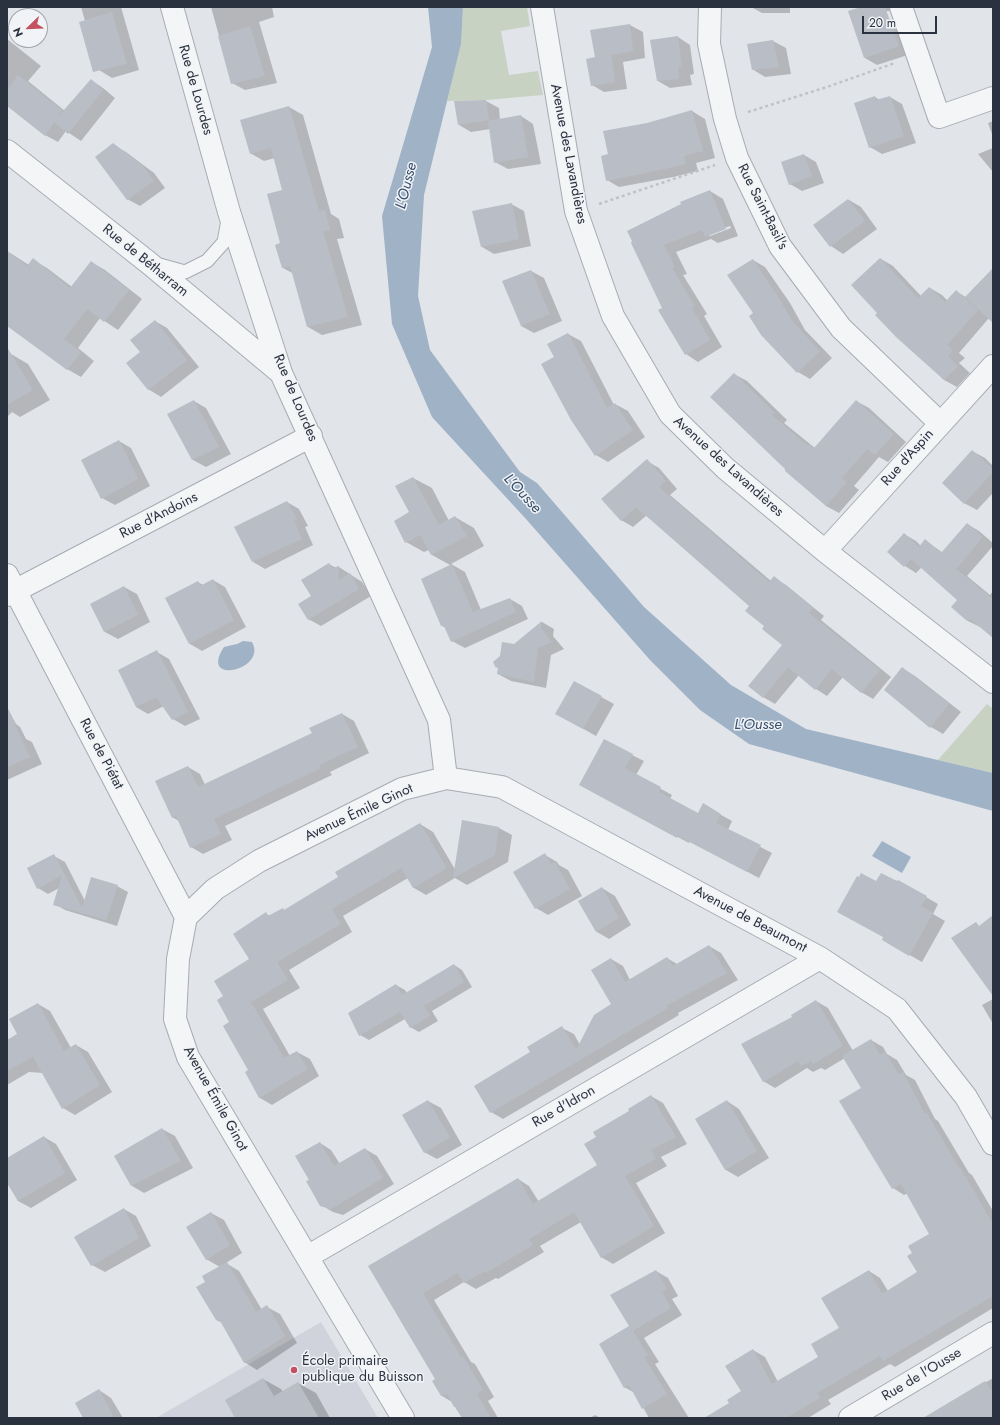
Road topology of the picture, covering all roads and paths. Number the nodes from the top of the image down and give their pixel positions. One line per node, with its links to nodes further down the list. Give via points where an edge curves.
1 (172, 7): 11 (street, Rue de Lourdes)
2 (542, 7): 10 (street, Avenue des Lavandières)
3 (710, 7): 7 (street, Rue Saint-Basil's, via 709,44)
4 (901, 7): 5 (street)
5 (918, 55): 6 (street, via 939,116); 7 (path)
6 (993, 98)
7 (725, 119): 9 (street, Rue Saint-Basil's)
8 (7, 151): 12 (street, Rue de Bétharram)
9 (737, 158): 10 (path); 15 (street, Rue Saint-Basil's, via 780,246 841,328)
10 (576, 211): 17 (street, Avenue des Lavandières, via 613,316 670,414 725,468)
11 (229, 212): 12 (lane, via 224,242 207,261 185,272); 14 (street, Rue de Lourdes)
12 (149, 262): 14 (street, Rue de Bétharram)
13 (993, 366): 15 (street, Rue d'Aspin)
14 (281, 373): 16 (street, Rue de Lourdes)
15 (940, 423): 17 (street, Rue d'Aspin)
16 (311, 436): 18 (street, Rue d'Andoins); 20 (street, Rue de Lourdes, via 439,720)
17 (825, 551): 19 (street, Avenue des Lavandières)
18 (10, 587): 21 (street, Rue de Piétat)
19 (992, 680)
20 (446, 778): 21 (street, Avenue Émile Ginot, via 402,789 259,861 215,889); 22 (street, Avenue de Beaumont, via 502,786)
21 (186, 917): 24 (street, Avenue Émile Ginot, via 178,959 176,1019 188,1057)
22 (820, 958): 23 (street, Avenue de Beaumont, via 897,1010 966,1097); 24 (street, Rue d'Idron)
23 (993, 1144)
24 (307, 1257): 26 (street, Avenue Émile Ginot)
25 (993, 1333): 27 (street, Rue de l'Ousse)
26 (403, 1418)
27 (850, 1418)

